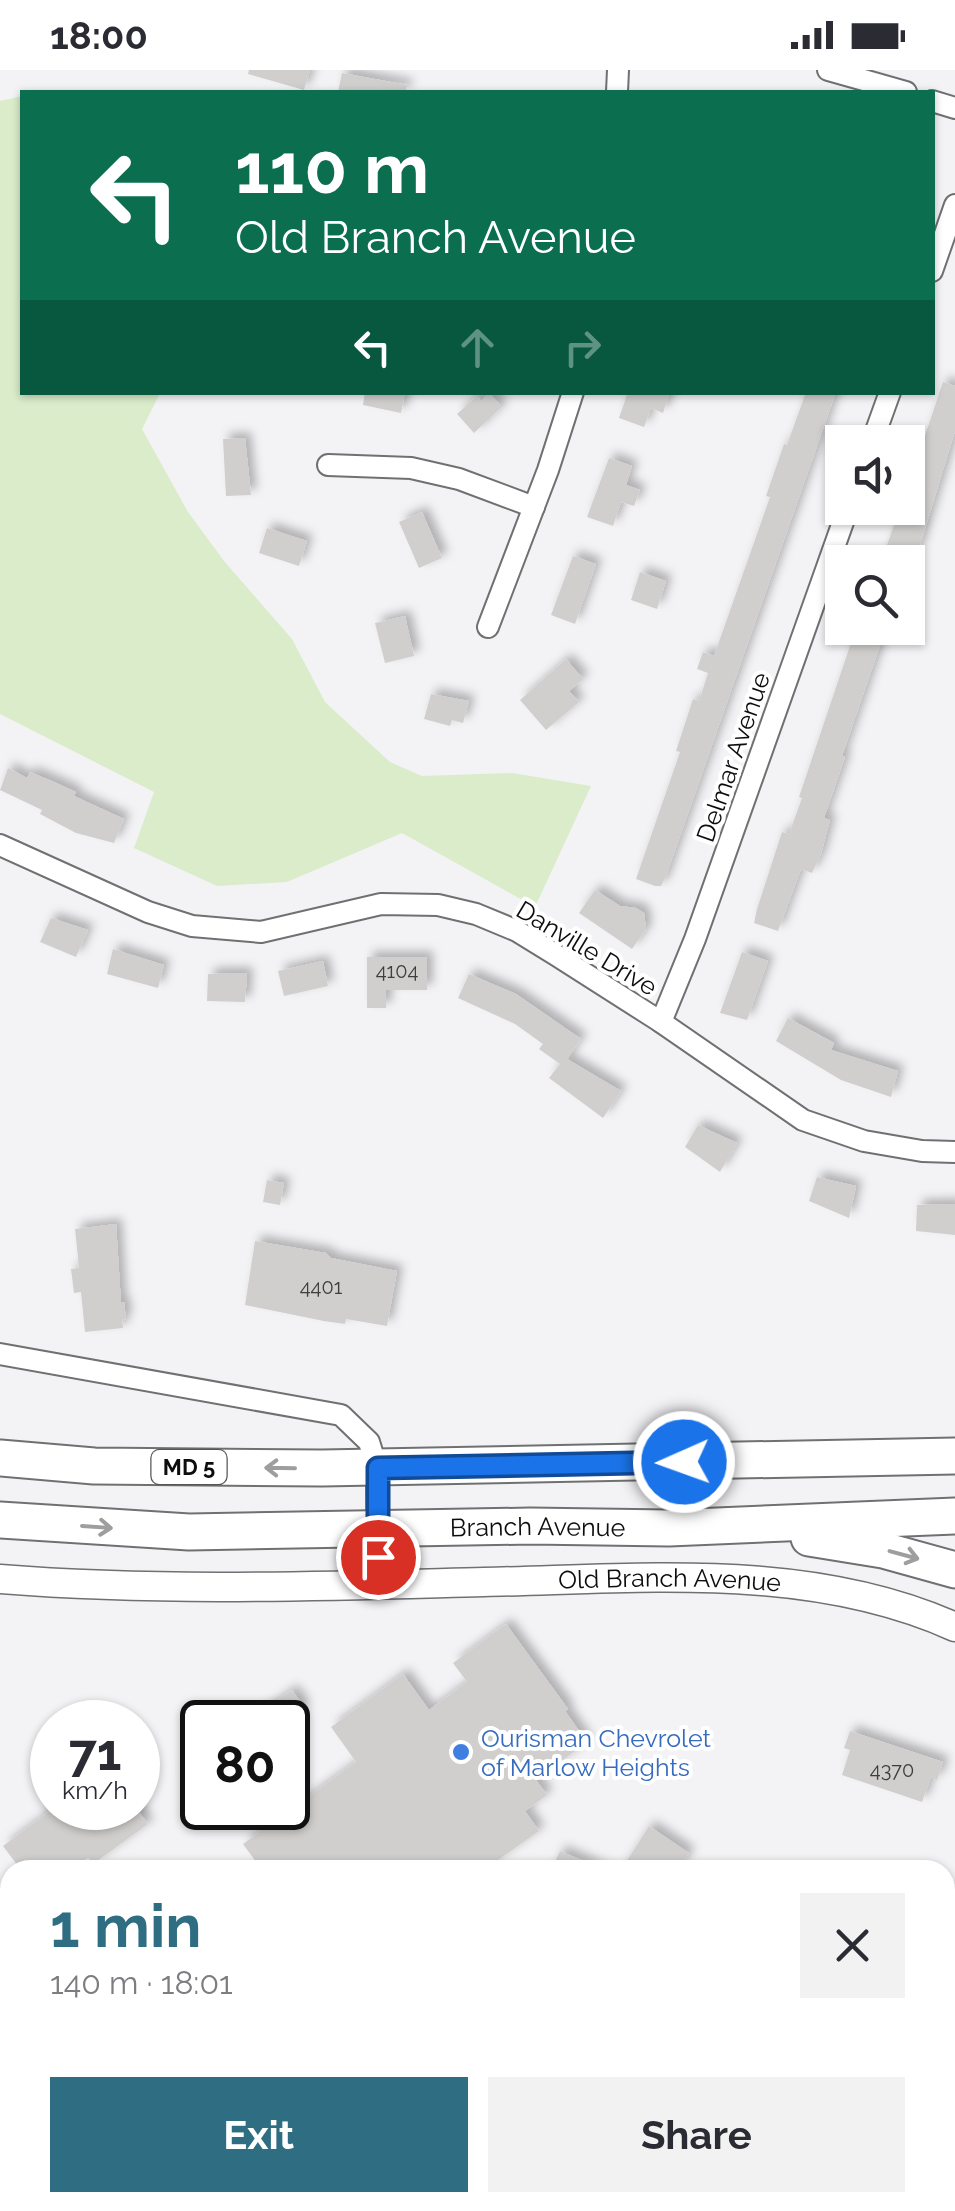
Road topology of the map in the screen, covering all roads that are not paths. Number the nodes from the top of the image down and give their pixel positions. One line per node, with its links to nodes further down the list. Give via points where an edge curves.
1 (828, 70): 2 (street)
2 (899, 90)
3 (955, 205): 4 (street)
4 (935, 262)
5 (572, 395): 9 (street)
6 (889, 395): 7 (street)
7 (878, 425)
8 (328, 464): 9 (street, via 412,468)
9 (534, 507): 11 (street)
10 (842, 525): 13 (street, Delmar Avenue)
11 (488, 627)
12 (0, 845): 13 (street, Danville Drive, via 192,926 261,932 381,904 476,914 517,931)
13 (661, 1022): 14 (street, Danville Drive, via 803,1120 864,1142)
14 (955, 1152)
15 (0, 1354): 20 (street, via 342,1415 369,1442)
16 (955, 1444): 19 (highway)
17 (955, 1456): 19 (highway, MD 5)
18 (0, 1458): 20 (highway, MD 5, one-way to 18, via 94,1466)
19 (792, 1458): 20 (highway, MD 5)
20 (378, 1468): 24 (street)
21 (955, 1516): 23 (highway, Branch Avenue)
22 (0, 1520): 24 (highway, Branch Avenue, one-way to 24, via 189,1532)
23 (669, 1528): 24 (highway, Branch Avenue); 25 (highway, one-way to 25, via 831,1540)
24 (378, 1529): 27 (street)
25 (955, 1570)
26 (0, 1579): 27 (street, Old Branch Avenue, via 98,1586)
27 (378, 1585): 28 (street, Old Branch Avenue, via 706,1576 848,1593)
28 (955, 1627)

